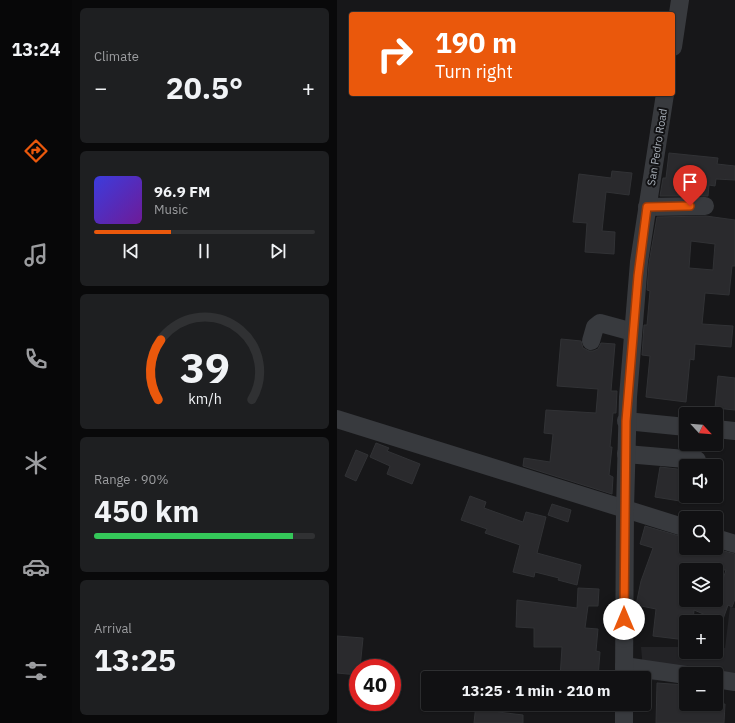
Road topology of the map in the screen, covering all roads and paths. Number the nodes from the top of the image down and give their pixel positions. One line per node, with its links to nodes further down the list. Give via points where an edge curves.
1 (681, 0): 2 (street)
2 (675, 35)
3 (665, 96): 5 (street, San Pedro Road)
4 (705, 206): 5 (street)
5 (647, 207): 6 (street, San Pedro Road)
6 (633, 332): 7 (street, via 600,323 595,327); 9 (street, San Pedro Road)
7 (591, 341)
8 (337, 419): 15 (street)
9 (626, 421): 10 (street); 13 (street, San Pedro Road)
10 (679, 425)
11 (723, 430): 12 (street)
12 (735, 431)
13 (626, 454): 14 (street); 15 (street, San Pedro Road)
14 (685, 459)
15 (625, 509): 16 (street); 19 (street, San Pedro Road)
16 (679, 526)
17 (723, 540): 18 (street)
18 (735, 544)
19 (624, 671)
20 (651, 673): 21 (street)
21 (679, 675)
22 (723, 680): 23 (street)
23 (735, 682)
24 (624, 711): 25 (street)
25 (624, 723)

